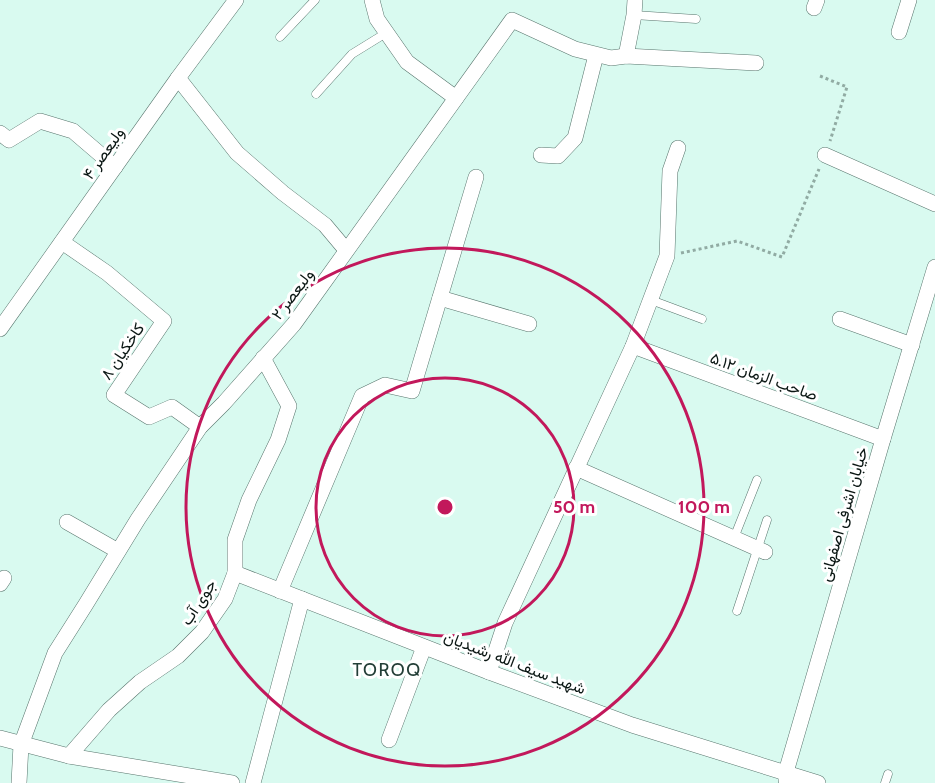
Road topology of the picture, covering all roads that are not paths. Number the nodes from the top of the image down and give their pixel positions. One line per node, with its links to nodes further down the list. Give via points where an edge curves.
1 (236, 0): 13 (street, ولیعصر ۴)
2 (315, 0): 9 (lane)
3 (372, 0): 8 (street)
4 (909, 0): 7 (street)
5 (634, 8): 6 (lane); 11 (street)
6 (696, 19)
7 (899, 32)
8 (386, 33): 14 (lane, via 352,54); 15 (street, via 406,62)
9 (280, 36)
10 (596, 55): 11 (street, ولیعصر ۲); 15 (street, ولیعصر ۲, via 512,20); 18 (street, via 575,138 558,156)
11 (626, 56): 12 (street, ولیعصر ۲)
12 (756, 63)
13 (178, 78): 20 (street, ولیعصر ۴); 24 (street, via 237,153 325,225)
14 (316, 94)
15 (456, 98): 24 (street, ولیعصر ۲)
16 (0, 133): 20 (street, via 9,140 39,120 73,131)
17 (678, 148): 27 (street, via 670,171 668,256)
18 (541, 155)
19 (825, 155): 22 (street)
20 (115, 167): 23 (street, ولیعصر ۴)
21 (476, 177): 26 (street)
22 (935, 204)
23 (62, 242): 31 (street, ولیعصر ۴); 35 (street, کاخکیان ۸, via 107,273 164,321 114,395 149,417 172,407)
24 (346, 250): 34 (street, ولیعصر ۲, via 294,324)
25 (935, 267): 32 (street, خیابان اشرفی اصفهانی)
26 (440, 298): 30 (street); 45 (street, via 412,391 385,385 362,396)
27 (651, 300): 28 (lane); 33 (street)
28 (702, 319)
29 (840, 319): 32 (street)
30 (529, 324)
31 (0, 329)
32 (912, 345): 36 (street, خیابان اشرفی اصفهانی)
33 (633, 346): 36 (street, صاحب الزمان ۵.۱۲); 37 (street)
34 (263, 358): 35 (street, ولیعصر ۲); 44 (street, جوی آب, via 289,406 235,540)
35 (200, 427): 43 (street, ولیعصر ۲)
36 (883, 439): 55 (street, خیابان اشرفی اصفهانی)
37 (576, 468): 41 (street); 49 (street, via 505,623)
38 (757, 480): 41 (lane)
39 (767, 520): 42 (lane)
40 (68, 522): 43 (street)
41 (734, 538): 42 (street)
42 (762, 550): 47 (lane)
43 (118, 551): 52 (street, ولیعصر ۲, via 55,653)
44 (235, 573): 45 (street, شهید سیف الله رشیدیان); 53 (street, جوی آب, via 225,599 202,632 178,656 116,703)
45 (280, 591): 46 (street, شهید سیف الله رشیدیان)
46 (302, 599): 48 (street, شهید سیف الله رشیدیان); 58 (street)
47 (737, 611)
48 (424, 647): 49 (street, شهید سیف الله رشیدیان); 51 (street)
49 (489, 672): 55 (street, شهید سیف الله رشیدیان)
50 (0, 738): 52 (street)
51 (389, 740)
52 (21, 744): 53 (street); 56 (street, ولیعصر ۲)
53 (69, 756): 57 (street)
54 (888, 774): 60 (lane)
55 (786, 778): 59 (street, شهید سیف الله رشیدیان)
56 (19, 783)
57 (232, 783)
58 (253, 783)
59 (818, 783)
60 (885, 783)

